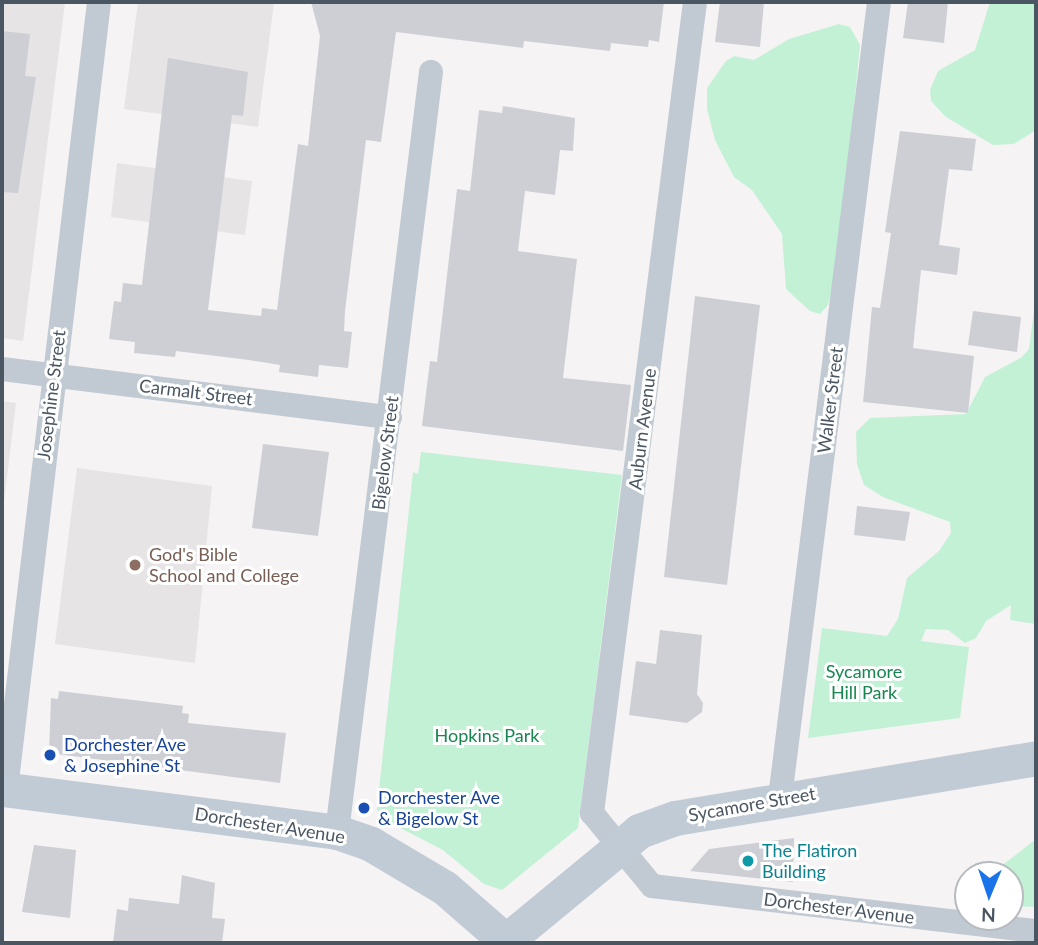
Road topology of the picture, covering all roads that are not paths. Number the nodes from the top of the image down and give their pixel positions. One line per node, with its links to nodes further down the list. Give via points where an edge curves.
1 (99, 2): 6 (street, Josephine Street)
2 (695, 2): 12 (street, Auburn Avenue, via 592,813)
3 (879, 2): 10 (street, Walker Street)
4 (431, 72): 7 (street, Bigelow Street)
5 (2, 369): 6 (street, Carmalt Street)
6 (53, 374): 7 (street, Carmalt Street); 9 (street, Josephine Street)
7 (390, 417): 11 (street, Bigelow Street)
8 (1036, 758): 10 (main road, Sycamore Street)
9 (4, 789): 11 (main road, Dorchester Avenue)
10 (780, 798): 12 (main road, Sycamore Street, via 675,818 639,831)
11 (337, 832): 14 (main road, Dorchester Avenue, via 371,844 445,888)
12 (621, 845): 13 (street, Dorchester Avenue, via 643,879 659,887); 14 (main road, Sycamore Street)
13 (1036, 931)
14 (508, 942)

